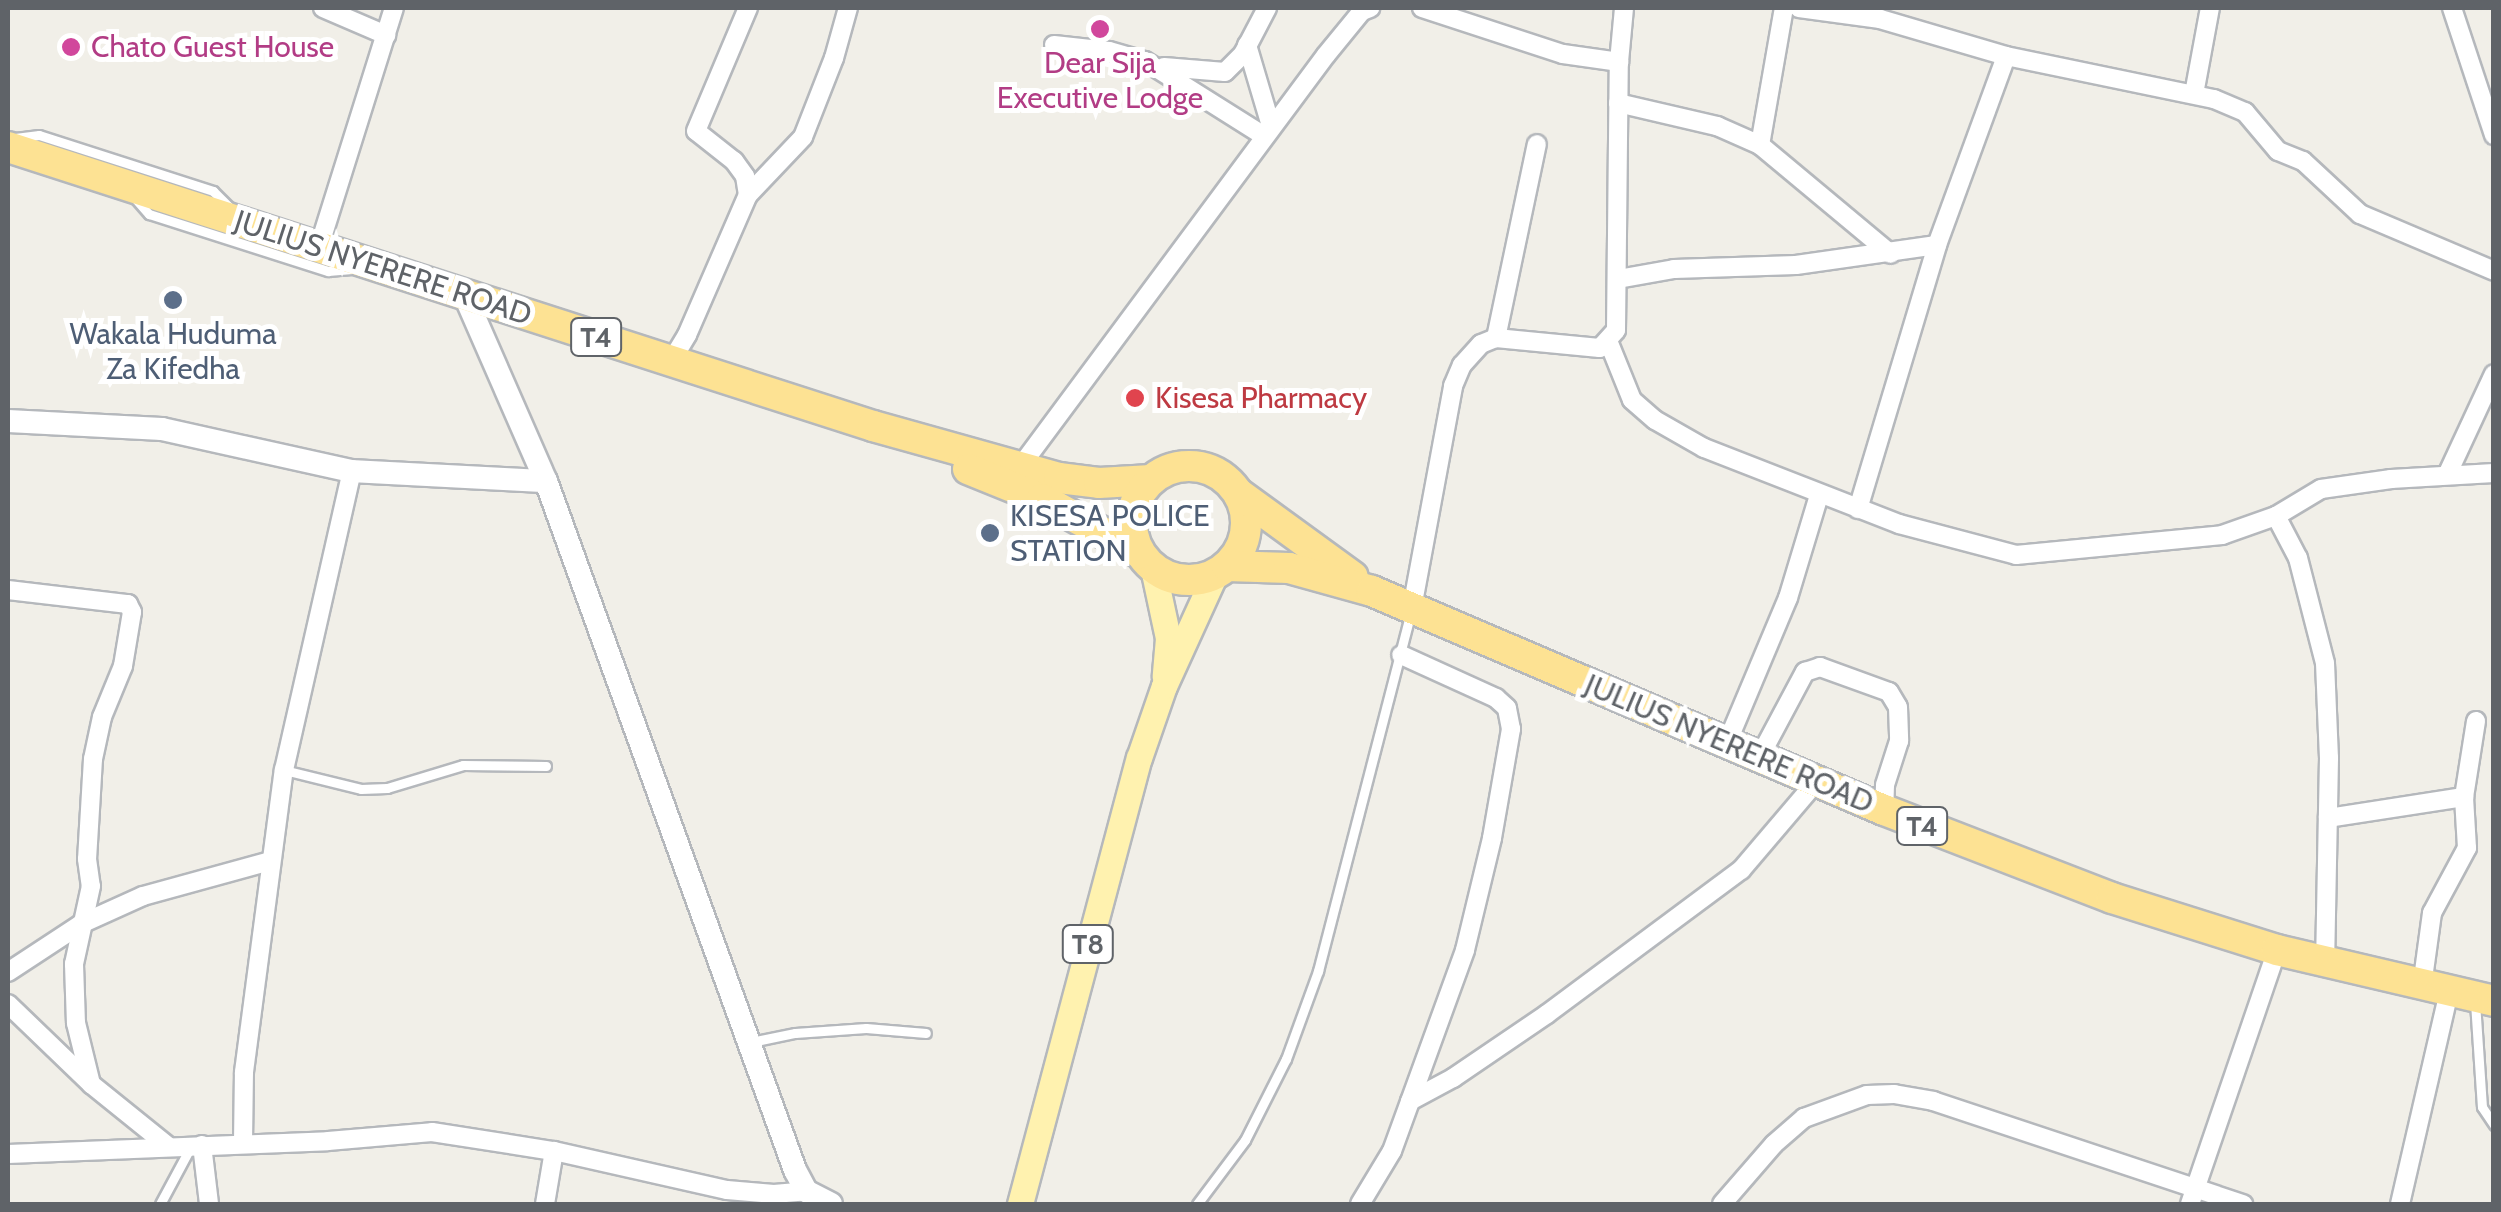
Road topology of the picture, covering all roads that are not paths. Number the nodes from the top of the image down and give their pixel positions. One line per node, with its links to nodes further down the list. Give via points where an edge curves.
1 (323, 8): 13 (street)
2 (394, 8): 13 (street)
3 (748, 8): 27 (street, via 696,131 734,161)
4 (848, 8): 27 (street, via 803,137)
5 (1266, 8): 15 (street)
6 (1370, 8): 21 (street)
7 (1422, 8): 17 (street, via 1563,54)
8 (1624, 8): 17 (street)
9 (1784, 8): 25 (street)
10 (1799, 8): 16 (street, via 1880,19)
11 (2210, 8): 19 (street)
12 (2452, 8): 22 (street)
13 (386, 35): 30 (street)
14 (1054, 45): 18 (street)
15 (1247, 45): 18 (street, via 1225,72); 21 (street)
16 (2006, 56): 19 (street); 29 (street)
17 (1619, 62): 20 (street)
18 (1154, 65): 21 (street)
19 (2194, 94): 33 (street, via 2245,112 2278,151 2302,161 2360,214)
20 (1618, 102): 25 (street, via 1717,126); 34 (street)
21 (1268, 131): 42 (street)
22 (2494, 134)
23 (8, 143): 26 (highway, JULIUS NYERERE ROAD / T4); 28 (lane, via 39,136 214,190)
24 (1537, 144): 36 (street)
25 (1760, 145): 31 (street)
26 (122, 184): 28 (highway, JULIUS NYERERE ROAD / T4); 32 (lane, via 149,214 328,271)
27 (748, 195): 38 (street)
28 (246, 223): 30 (highway, JULIUS NYERERE ROAD / T4)
29 (1937, 245): 31 (street); 50 (street)
30 (319, 247): 32 (highway, JULIUS NYERERE ROAD / T4)
31 (1892, 254): 34 (street)
32 (381, 268): 35 (highway, JULIUS NYERERE ROAD / T4)
33 (2494, 271)
34 (1618, 279): 37 (street, via 1619,311)
35 (466, 296): 38 (highway, JULIUS NYERERE ROAD / T4); 47 (street)
36 (1496, 338): 37 (street, via 1588,348); 56 (street, via 1462,365 1454,386)
37 (1609, 343): 49 (street, via 1632,400 1655,420 1704,448)
38 (672, 360): 41 (highway, JULIUS NYERERE ROAD / T4)
39 (2494, 374): 45 (street)
40 (8, 421): 43 (street, via 162,429)
41 (873, 426): 42 (highway, JULIUS NYERERE ROAD / T4); 52 (highway, JULIUS NYERERE ROAD / T4, via 1042,499)
42 (1020, 467): 46 (highway, JULIUS NYERERE ROAD / T4, via 1098,483)
43 (352, 471): 47 (street); 63 (street)
44 (2494, 472): 45 (street)
45 (2448, 473): 51 (street, via 2321,489)
46 (1151, 480): 48 (highway, JULIUS NYERERE ROAD / T4, via 1168,470 1207,469); 52 (highway, via 1132,514 1132,534)
47 (546, 481): 76 (street)
48 (1238, 494): 53 (highway, via 1246,532); 55 (highway, JULIUS NYERERE ROAD / T4)
49 (1819, 494): 50 (street); 60 (street, via 1788,598)
50 (1858, 509): 51 (street, via 2016,555 2222,536)
51 (2276, 516): 67 (street, via 2298,558 2325,664)
52 (1147, 560): 53 (highway, JULIUS NYERERE ROAD / T4, via 1172,578 1194,580); 58 (main road, T8, via 1168,638)
53 (1221, 570): 55 (highway, JULIUS NYERERE ROAD / T4, via 1289,568); 58 (main road, T8)
54 (8, 590): 69 (street, via 128,604 132,612 123,666 93,760 91,886)
55 (1372, 591): 56 (highway, JULIUS NYERERE ROAD / T4)
56 (1412, 608): 57 (lane); 60 (highway, JULIUS NYERERE ROAD / T4)
57 (1401, 654): 78 (street, via 1496,698 1508,708 1510,729 1465,950); 93 (lane, via 1347,872 1286,1059 1245,1140)
58 (1164, 686): 92 (main road, T8, via 1113,842)
59 (2476, 721): 65 (street)
60 (1727, 743): 61 (highway, JULIUS NYERERE ROAD / T4)
61 (1759, 758): 64 (highway, JULIUS NYERERE ROAD / T4); 66 (street, via 1805,672 1820,667 1889,692 1898,707 1899,740)
62 (546, 766): 63 (lane, via 463,765 361,789)
63 (284, 770): 68 (street)
64 (1816, 782): 66 (highway, JULIUS NYERERE ROAD / T4); 78 (street, via 1741,870 1546,1014)
65 (2464, 798): 67 (street); 73 (street, via 2467,848 2432,913)
66 (1884, 810): 70 (highway, JULIUS NYERERE ROAD / T4, via 2112,898)
67 (2328, 818): 71 (street)
68 (270, 862): 69 (street, via 143,896); 80 (street, via 244,1072)
69 (81, 924): 72 (street); 77 (street, via 76,1022)
70 (2277, 950): 71 (highway, JULIUS NYERERE ROAD / T4); 86 (street)
71 (2325, 963): 73 (highway, JULIUS NYERERE ROAD / T4)
72 (8, 972)
73 (2460, 994): 79 (lane, via 2482,1107); 97 (street)
74 (8, 1004): 77 (street)
75 (926, 1033): 76 (lane, via 866,1028)
76 (750, 1042): 85 (street)
77 (91, 1084): 82 (street)
78 (1410, 1101): 94 (street, via 1392,1151)
79 (2494, 1125)
80 (243, 1142): 81 (street); 83 (street, via 432,1132)
81 (196, 1146): 82 (street); 88 (lane); 89 (street)
82 (169, 1147): 84 (street)
83 (554, 1151): 87 (street); 90 (street)
84 (8, 1154)
85 (806, 1192): 87 (street); 91 (street)
86 (2193, 1197): 95 (street, via 1933,1102 1894,1094 1867,1095 1804,1118); 96 (street)
87 (774, 1199)
88 (160, 1204)
89 (209, 1204)
90 (545, 1204)
91 (831, 1204)
92 (1020, 1204)
93 (1198, 1204)
94 (1360, 1204)
95 (1722, 1204)
96 (2243, 1204)
97 (2400, 1204)

